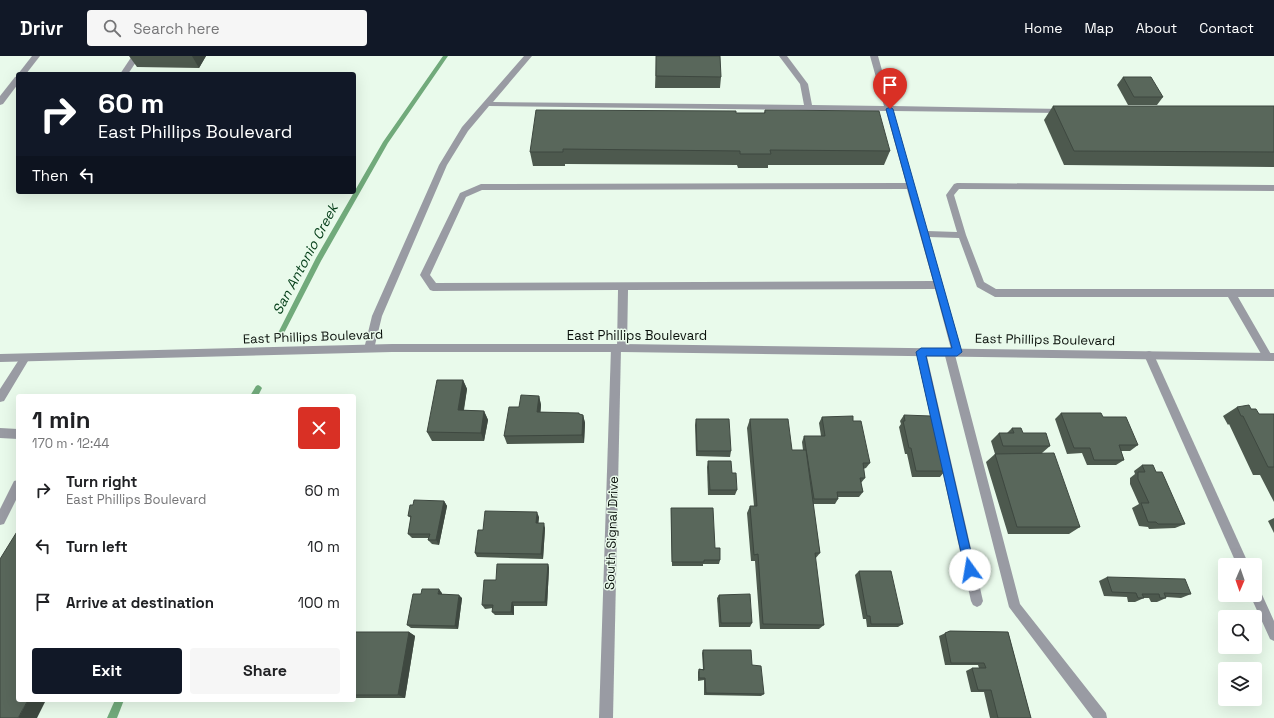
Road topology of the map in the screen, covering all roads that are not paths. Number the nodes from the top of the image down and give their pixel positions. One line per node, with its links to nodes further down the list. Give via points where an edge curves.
1 (36, 56): 6 (street)
2 (136, 56): 7 (lane)
3 (528, 56): 10 (lane)
4 (783, 56): 11 (lane, via 804,84)
5 (874, 56): 12 (lane)
6 (24, 72)
7 (125, 72)
8 (16, 83): 9 (street)
9 (0, 102)
10 (487, 104): 11 (lane); 23 (lane, via 465,129 443,165 377,316)
11 (808, 107): 12 (lane)
12 (890, 109): 13 (lane); 14 (lane)
13 (1070, 111)
14 (911, 186): 16 (lane); 19 (lane, via 481,187 463,195 425,275 433,287)
15 (1274, 188): 17 (lane, via 957,186 950,195)
16 (924, 234): 17 (lane); 18 (lane)
17 (962, 235): 20 (lane, via 980,284 995,292)
18 (938, 285): 19 (lane); 25 (lane)
19 (624, 286): 22 (lane)
20 (1231, 293): 21 (lane); 27 (lane)
21 (1274, 293)
22 (619, 348): 23 (street, East Phillips Boulevard); 24 (street, East Phillips Boulevard); 39 (street, South Signal Drive)
23 (369, 349): 29 (street, East Phillips Boulevard)
24 (921, 352): 25 (street, East Phillips Boulevard); 36 (lane)
25 (953, 352): 26 (street, East Phillips Boulevard); 40 (lane, via 1015,608)
26 (1150, 355): 27 (street, East Phillips Boulevard); 35 (lane)
27 (1270, 356)
28 (0, 358): 29 (street, East Phillips Boulevard)
29 (25, 358): 30 (lane)
30 (0, 398)
31 (0, 433): 32 (lane)
32 (16, 434)
33 (16, 489): 34 (lane)
34 (0, 520)
35 (1240, 558)
36 (977, 601)
37 (1260, 602): 38 (lane)
38 (1274, 634)
39 (606, 718)
40 (1101, 718)

